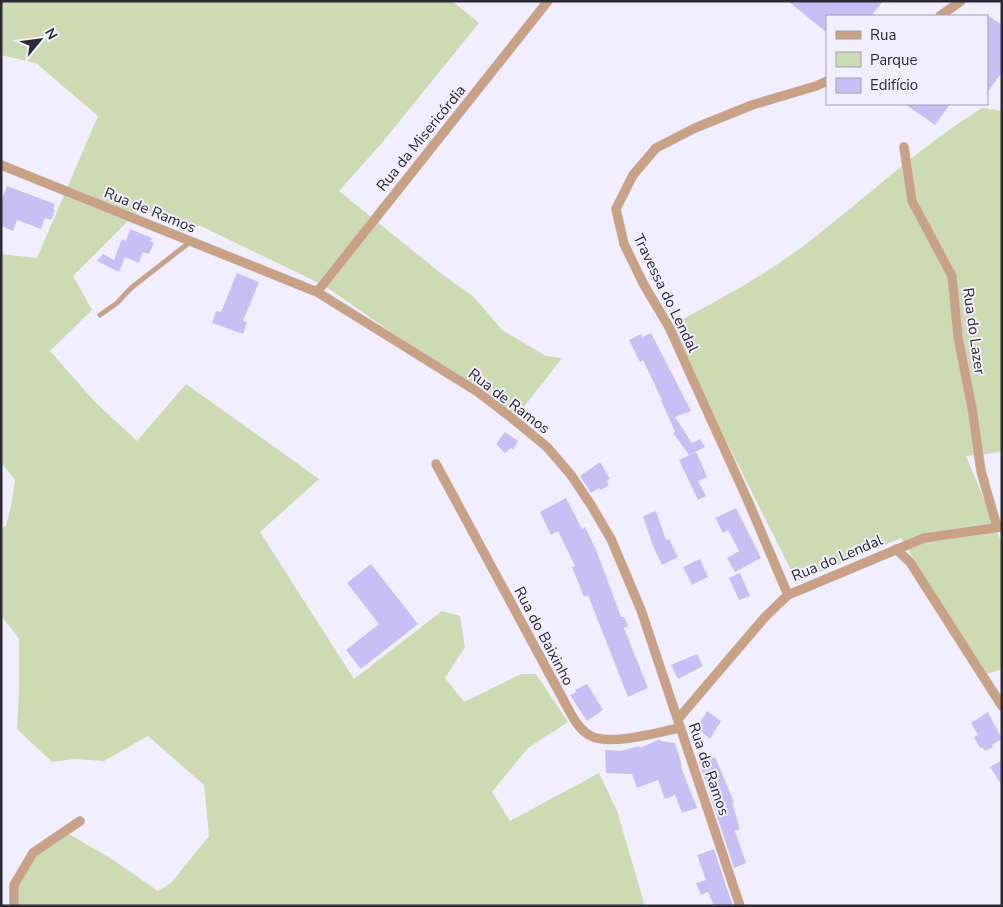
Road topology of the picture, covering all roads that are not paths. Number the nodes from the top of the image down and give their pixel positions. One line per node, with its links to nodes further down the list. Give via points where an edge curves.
1 (548, 1): 8 (street, Rua da Misericórdia)
2 (961, 1): 3 (street)
3 (941, 15)
4 (826, 81): 13 (street, Travessa do Lendal, via 752,105 656,148 633,175 616,209 624,244 669,327)
5 (904, 147): 11 (street, Rua do Lazer, via 912,200 952,276 958,337 981,471)
6 (1, 164): 7 (street, Rua de Ramos)
7 (192, 242): 8 (street, Rua de Ramos); 9 (lane)
8 (317, 292): 16 (street, Rua de Ramos, via 478,392 547,447 571,475 611,539 641,610)
9 (100, 315)
10 (436, 464): 16 (street, Rua do Baixinho, via 575,720 588,735 602,740 618,740)
11 (999, 527): 12 (street, Rua do Lendal, via 924,538)
12 (896, 548): 13 (street, Rua do Lendal); 14 (street, via 910,562)
13 (788, 595): 16 (street, Rua do Lendal, via 765,618)
14 (998, 692): 15 (street)
15 (1002, 706)
16 (679, 724): 19 (street, Rua de Ramos)
17 (80, 820): 18 (street, via 33,854 14,885)
18 (14, 906)
19 (740, 906)

